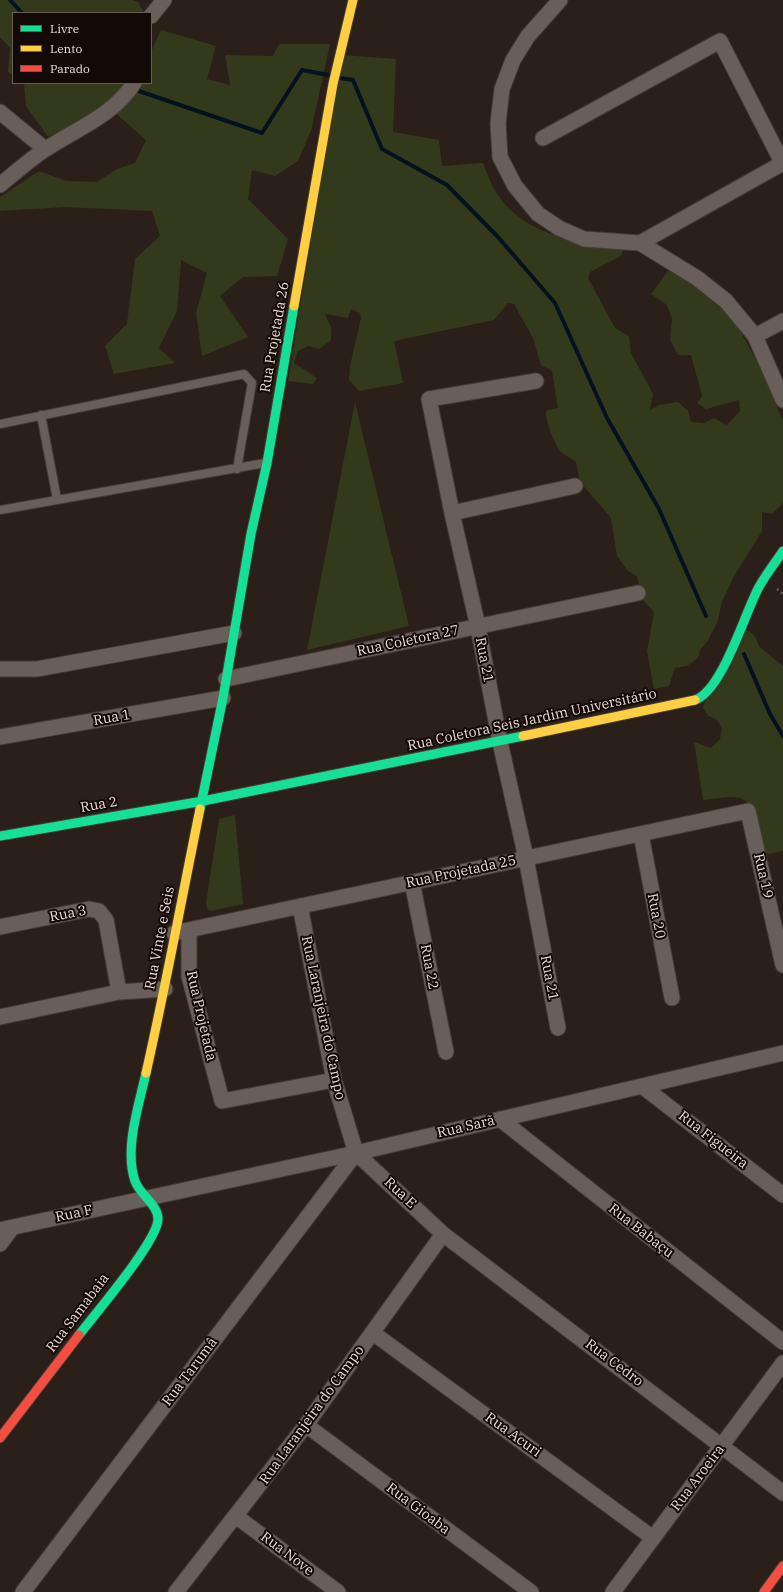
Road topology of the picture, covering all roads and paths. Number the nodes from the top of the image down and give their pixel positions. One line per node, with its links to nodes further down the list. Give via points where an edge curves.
1 (164, 0): 4 (street)
2 (353, 0): 18 (street, Rua Projetada 26, via 333,84)
3 (560, 0): 11 (street, via 528,36 510,67 502,89 498,123 500,157 514,186 538,214 559,228 584,239)
4 (152, 15)
5 (133, 84): 8 (street, via 126,95 109,109)
6 (0, 112): 8 (street)
7 (543, 138): 9 (street, via 720,41)
8 (45, 149): 10 (street)
9 (783, 163): 11 (street)
10 (0, 185)
11 (640, 243): 13 (street, via 697,278 726,301)
12 (783, 321): 13 (street)
13 (755, 336): 15 (street)
14 (536, 381): 23 (street, Rua 21, via 430,399)
15 (783, 400)
16 (41, 416): 17 (lane); 19 (lane, via 244,374 252,384); 21 (lane)
17 (0, 424)
18 (267, 463): 19 (lane); 27 (street, Rua Projetada 26, via 251,534)
19 (237, 469): 21 (lane)
20 (575, 486): 23 (street)
21 (57, 499): 22 (lane)
22 (0, 510)
23 (452, 513): 26 (street, Rua 21)
24 (783, 552): 32 (street, Rua Coletora Seis Jardim Universitário, via 759,587 723,669 709,689 698,698)
25 (638, 593): 26 (street, Rua Coletora 27)
26 (478, 627): 29 (street, Rua Coletora 27); 32 (street, Rua 21)
27 (234, 633): 28 (street, via 37,668); 29 (street, Rua Projetada 26)
28 (0, 669)
29 (226, 679): 30 (street, Rua Vinte e Seis)
30 (223, 698): 31 (street, Rua 1); 33 (street, Rua Vinte e Seis)
31 (0, 737)
32 (500, 742): 33 (street, Rua Coletora Seis Jardim Universitário); 37 (street, Rua 21)
33 (203, 801): 36 (street, Rua 2); 42 (street, Rua Vinte e Seis, via 198,814)
34 (748, 811): 35 (street, Rua Projetada 25); 43 (street, Rua 19)
35 (640, 834): 37 (street, Rua Projetada 25); 46 (street, Rua 20)
36 (0, 836)
37 (526, 858): 38 (street, Rua Projetada 25); 48 (street, Rua 21)
38 (412, 882): 39 (street, Rua Projetada 25); 49 (street, Rua 22)
39 (300, 906): 41 (street, Rua Projetada 25); 51 (street, Rua Laranjeira do Campo)
40 (0, 927): 45 (street, Rua 3, via 89,909 99,911 106,920)
41 (189, 930): 42 (street, Rua Projetada 25); 51 (street, Rua Projetada, via 189,976 222,1101)
42 (174, 933): 44 (street, Rua Vinte e Seis)
43 (783, 964)
44 (165, 989): 45 (street); 56 (street, Rua Vinte e Seis, via 133,1132 135,1182)
45 (119, 992): 47 (street)
46 (672, 998)
47 (0, 1017)
48 (558, 1028)
49 (446, 1052)
50 (783, 1053): 52 (street, Rua Sarã)
51 (334, 1080): 54 (street, Rua Laranjeira do Campo)
52 (642, 1086): 53 (street, Rua Sarã); 55 (street, Rua Figueira)
53 (500, 1119): 54 (street, Rua Sarã); 61 (street, Rua Babaçu)
54 (356, 1153): 56 (street, Rua Sarã); 58 (street, Rua E); 70 (street, Rua Tarumâ)
55 (783, 1195)
56 (148, 1198): 57 (street, Rua F); 64 (street, Rua Samabaia, via 158,1220 149,1242)
57 (6, 1229): 59 (street)
58 (443, 1234): 60 (street, Rua Laranjeira do Campo); 65 (street, Rua Cedro)
59 (0, 1244)
60 (373, 1333): 63 (street, Rua Laranjeira do Campo); 68 (street, Rua Acuri)
61 (783, 1342)
62 (783, 1363): 65 (street, Rua Aroeira)
63 (306, 1425): 67 (street, Rua Laranjeira do Campo); 73 (street, Rua Gioaba)
64 (0, 1438)
65 (722, 1445): 66 (street, Rua Cedro); 68 (street, Rua Aroeira)
66 (783, 1493)
67 (237, 1516): 71 (street, Rua Laranjeira do Campo); 72 (street, Rua Nove)
68 (653, 1538): 74 (street, Rua Aroeira)
69 (783, 1566): 75 (street)
70 (23, 1592)
71 (176, 1592)
72 (338, 1592)
73 (531, 1592)
74 (613, 1592)
75 (764, 1592)

